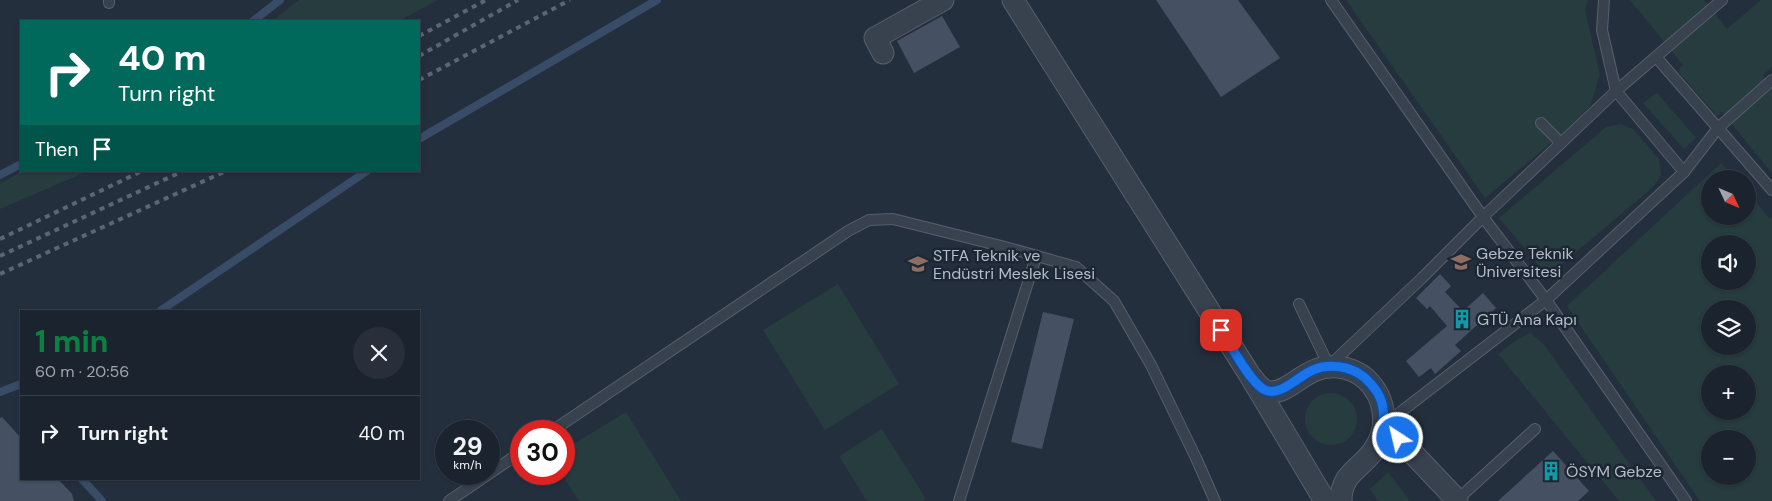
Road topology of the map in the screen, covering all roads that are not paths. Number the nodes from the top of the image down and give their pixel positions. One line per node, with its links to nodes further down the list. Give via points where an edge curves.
1 (943, 0): 6 (street, via 875,38)
2 (1013, 0): 20 (street)
3 (1331, 0): 15 (lane)
4 (1604, 0): 9 (lane, via 1602,30)
5 (1722, 0): 7 (lane)
6 (883, 53)
7 (1656, 57): 9 (lane); 11 (lane)
8 (1772, 80): 11 (lane)
9 (1616, 91): 12 (lane); 13 (lane)
10 (1541, 123): 12 (lane)
11 (1718, 128): 13 (lane); 14 (lane)
12 (1561, 143): 15 (lane)
13 (1684, 172): 17 (lane)
14 (1772, 190)
15 (1483, 217): 17 (lane); 19 (lane)
16 (1036, 257): 21 (lane, via 893,219 869,220); 27 (lane); 28 (lane, via 1076,267 1114,301 1151,364)
17 (1546, 300): 22 (lane); 31 (lane)
18 (1299, 304): 19 (lane)
19 (1329, 366): 20 (street, via 1313,370 1282,389 1270,392); 22 (street, via 1347,368 1363,376 1376,389 1383,406)
20 (1251, 377): 29 (street)
21 (568, 420)
22 (1384, 424): 25 (street); 30 (street, via 1381,439 1372,453 1348,476)
23 (1535, 429): 25 (lane)
24 (510, 459): 26 (lane)
25 (1457, 500)
26 (449, 501)
27 (959, 501)
28 (1215, 501)
29 (1325, 501)
30 (1341, 501)
31 (1686, 501)

